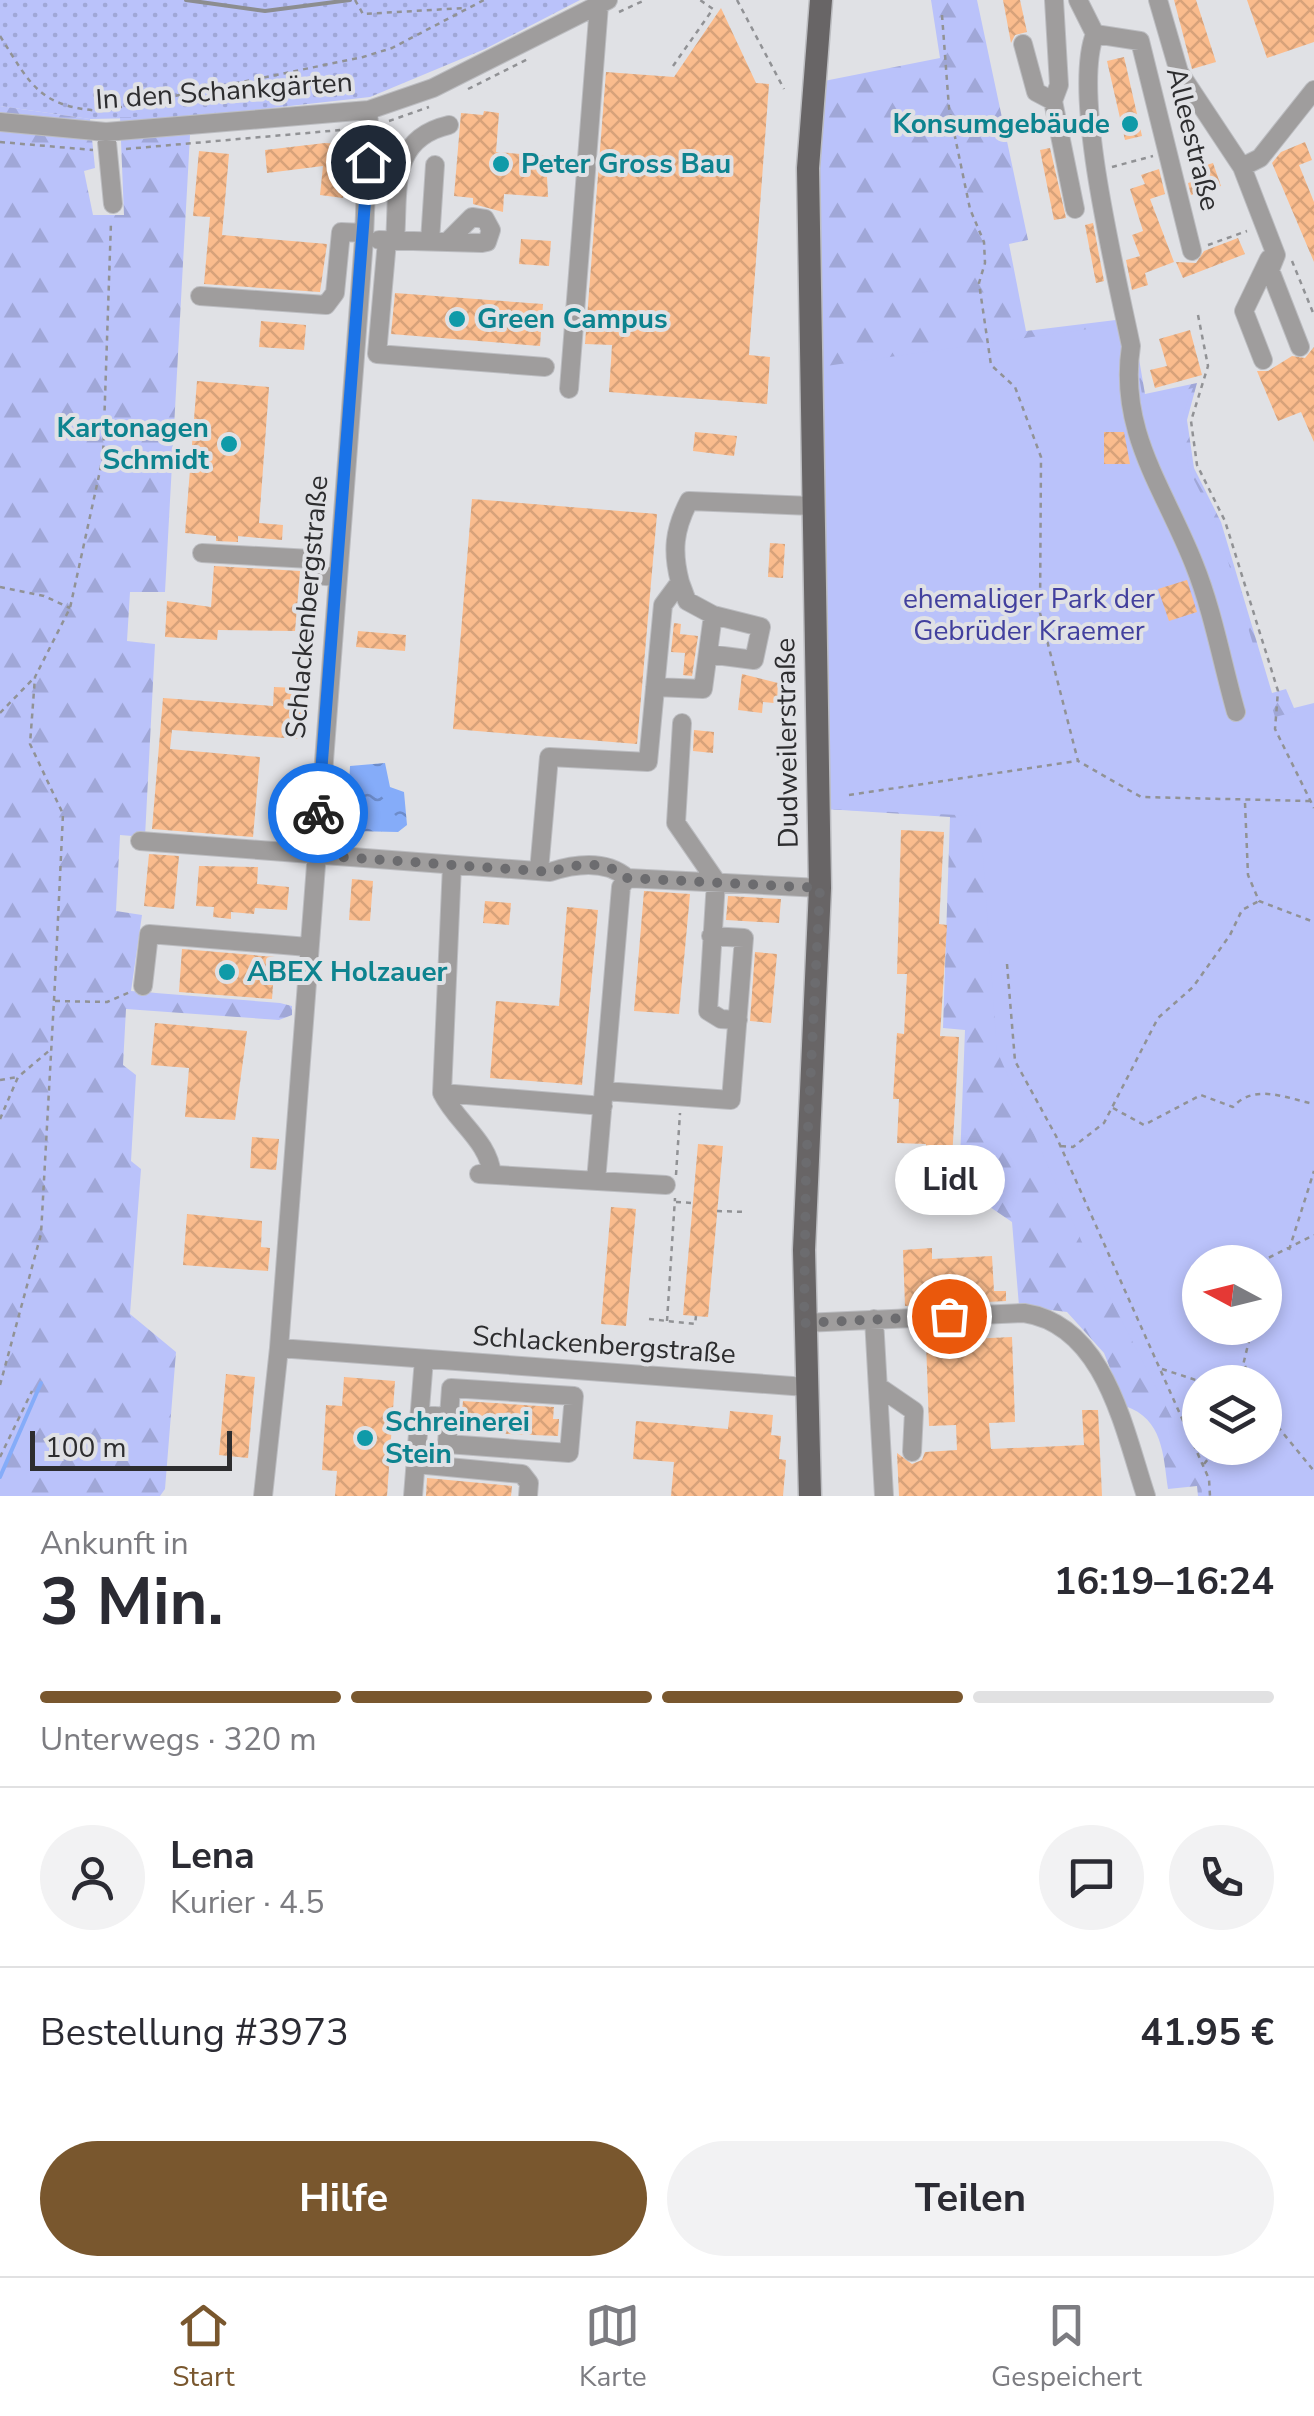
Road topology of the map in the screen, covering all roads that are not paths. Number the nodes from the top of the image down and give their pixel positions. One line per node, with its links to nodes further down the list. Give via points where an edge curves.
1 (1054, 0): 9 (street)
2 (1078, 0): 6 (street)
3 (1158, 0): 15 (street, via 1180,72)
4 (810, 1): 16 (main road, Dudweilerstraße); 16 (main road, Dudweilerstraße, via 799,86)
5 (604, 2): 10 (street, In den Schankgärten, via 410,98); 27 (street)
6 (1095, 34): 21 (street, Alleestraße, via 1140,41); 35 (street, via 1087,57 1096,172 1131,346 1131,421 1195,565)
7 (1024, 44): 9 (street, via 1036,92)
8 (1314, 90): 15 (street, via 1260,158)
9 (1054, 101): 18 (street)
10 (368, 110): 13 (street, In den Schankgärten); 19 (street, Schlackenbergstraße)
11 (0, 122): 13 (street, In den Schankgärten)
12 (448, 126): 20 (street, via 416,138 406,150)
13 (106, 132): 17 (street)
14 (436, 165): 20 (street, via 439,241)
15 (1242, 166): 24 (street, via 1276,255 1270,270)
16 (808, 168): 28 (main road, Dudweilerstraße)
17 (113, 204)
18 (1076, 209)
19 (364, 236): 20 (street); 23 (street, via 341,232 335,293 326,305); 30 (street, Schlackenbergstraße)
20 (391, 241): 26 (street, via 378,354)
21 (1192, 251)
22 (1269, 259): 25 (street, via 1244,311)
23 (200, 296)
24 (1300, 347)
25 (1263, 360)
26 (545, 366)
27 (569, 389)
28 (812, 506): 31 (street, via 688,501 677,524); 43 (main road, Dudweilerstraße)
29 (202, 553): 30 (street, via 311,559 314,576)
30 (337, 577): 38 (street, Schlackenbergstraße)
31 (680, 582): 32 (street, via 687,601); 34 (street, via 663,605)
32 (713, 616): 33 (street); 33 (street, via 762,627 760,646 754,660)
33 (708, 654): 34 (street, via 703,689)
34 (655, 687): 40 (street, via 648,762 549,756)
35 (1236, 712)
36 (682, 724): 42 (street, via 676,823)
37 (140, 842): 38 (street)
38 (314, 855): 39 (street); 45 (street, Schlackenbergstraße)
39 (452, 865): 40 (street); 48 (street)
40 (539, 871): 41 (street, via 610,867)
41 (627, 878): 42 (street); 49 (street, via 621,887)
42 (716, 881): 43 (street); 44 (street)
43 (820, 888): 53 (main road, Dudweilerstraße)
44 (712, 936): 47 (street, via 708,1011); 47 (street, via 744,938)
45 (308, 947): 46 (street, via 149,934); 54 (street, Schlackenbergstraße)
46 (143, 986)
47 (738, 1020): 49 (street, via 731,1100)
48 (442, 1093): 49 (street); 50 (street, via 453,1116 490,1153 485,1174)
49 (604, 1098): 50 (street)
50 (596, 1181): 51 (street)
51 (666, 1185)
52 (874, 1319): 53 (street); 56 (street); 67 (street, via 1050,1317 1069,1330 1105,1382)
53 (804, 1323): 57 (main road, Dudweilerstraße)
54 (279, 1348): 55 (street, Schlackenbergstraße); 62 (street, Schlackenbergstraße)
55 (424, 1359): 57 (street, Schlackenbergstraße); 58 (street)
56 (878, 1386): 60 (street, via 914,1411); 66 (street)
57 (806, 1387): 65 (main road, Dudweilerstraße)
58 (420, 1415): 59 (street); 61 (street)
59 (449, 1417): 59 (street, via 447,1444 569,1453 574,1396 451,1388)
60 (912, 1452)
61 (416, 1464): 63 (street); 64 (street, via 522,1474)
62 (263, 1496)
63 (413, 1496)
64 (528, 1496)
65 (810, 1496)
66 (884, 1496)
67 (1146, 1496)

